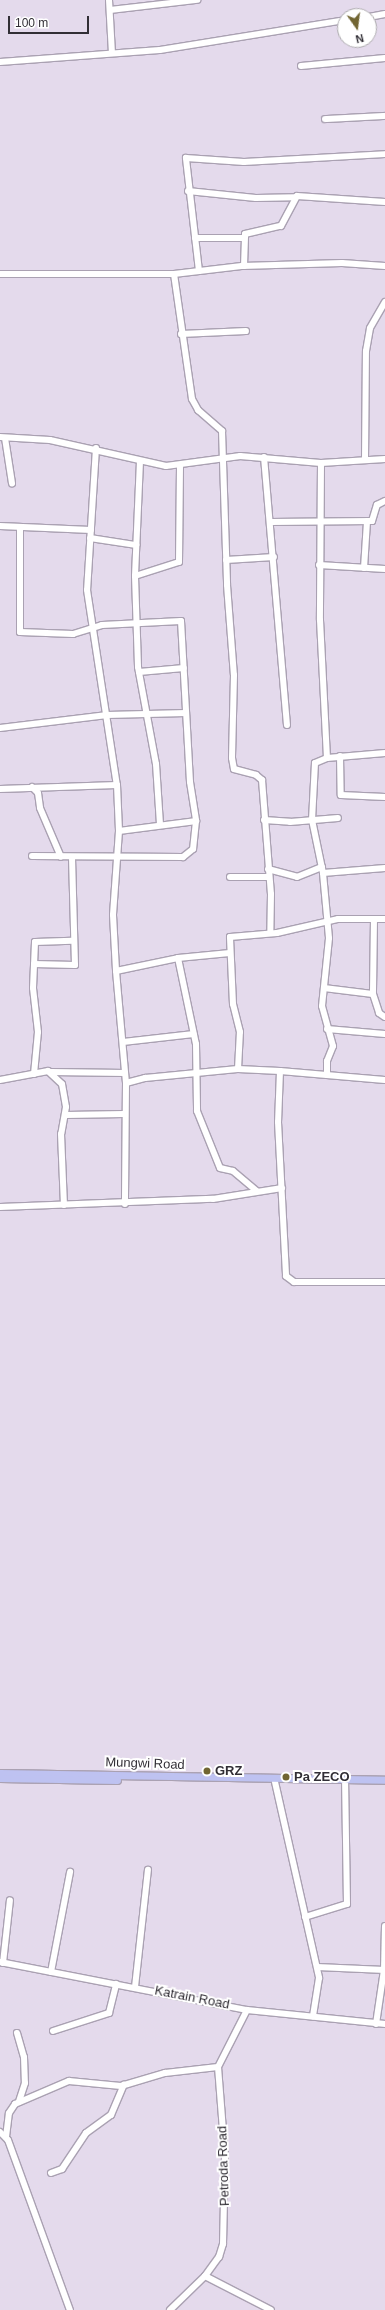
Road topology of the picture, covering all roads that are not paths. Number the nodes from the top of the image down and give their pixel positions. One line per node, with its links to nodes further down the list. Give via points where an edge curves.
1 (109, 0): 3 (street)
2 (197, 0): 3 (street)
3 (110, 10): 5 (street)
4 (337, 21): 5 (street, via 160,50)
5 (112, 54): 7 (street)
6 (385, 58): 8 (street)
7 (0, 62)
8 (301, 66)
9 (385, 116): 10 (street)
10 (325, 119)
11 (385, 154): 12 (street, via 244,162 186,158)
12 (188, 191): 13 (street, via 256,198); 15 (street)
13 (294, 197): 14 (street); 16 (street, via 281,226 247,231)
14 (385, 202)
15 (195, 238): 16 (street); 19 (street)
16 (244, 238): 17 (street)
17 (244, 266): 18 (street, via 358,263); 19 (street)
18 (385, 266)
19 (199, 271): 21 (street)
20 (0, 274): 21 (street)
21 (174, 274): 24 (street)
22 (385, 302): 30 (street, via 370,328 366,351)
23 (246, 331): 24 (street)
24 (181, 334): 28 (street, via 192,398 198,410 221,428)
25 (3, 437): 26 (street, via 50,440); 34 (street)
26 (96, 448): 31 (street); 41 (street)
27 (264, 457): 28 (street); 32 (street); 37 (street)
28 (223, 458): 33 (street); 45 (street)
29 (385, 459): 30 (street)
30 (365, 460): 32 (street)
31 (140, 461): 33 (street); 43 (street)
32 (321, 463): 38 (street)
33 (180, 466): 49 (street, via 179,562)
34 (12, 483)
35 (385, 501): 36 (street, via 377,505 374,520)
36 (367, 521): 38 (street); 47 (street)
37 (271, 522): 38 (street); 44 (street)
38 (321, 522): 46 (street)
39 (0, 526): 40 (street)
40 (20, 527): 41 (street); 51 (street, via 20,632 73,634)
41 (91, 530): 42 (street)
42 (90, 538): 43 (street); 51 (street, via 87,590)
43 (136, 545): 49 (street)
44 (274, 556): 45 (street); 57 (street)
45 (226, 560): 67 (street, via 234,675 232,758 234,769 256,774 262,780)
46 (319, 565): 47 (street); 61 (street)
47 (364, 568): 48 (street)
48 (385, 569)
49 (135, 576): 50 (street)
50 (136, 624): 51 (street); 52 (street, via 181,621); 53 (street)
51 (93, 627): 56 (street)
52 (184, 668): 53 (street); 55 (street)
53 (139, 672): 54 (street)
54 (145, 713): 55 (street); 56 (street); 70 (street, via 156,764)
55 (186, 713): 69 (street)
56 (107, 715): 58 (street); 62 (street)
57 (287, 725)
58 (0, 728)
59 (385, 753): 60 (street)
60 (340, 756): 61 (street); 65 (street, via 342,795)
61 (327, 758): 68 (street, via 315,763)
62 (117, 785): 63 (street); 71 (street)
63 (32, 787): 64 (street); 73 (street, via 38,793 40,808)
64 (0, 789)
65 (385, 798)
66 (338, 818): 68 (street)
67 (264, 820): 68 (street); 77 (street)
68 (312, 820): 78 (street)
69 (196, 821): 70 (street); 74 (street, via 193,849 183,857)
70 (160, 824): 71 (street)
71 (119, 831): 74 (street)
72 (32, 856): 73 (street)
73 (61, 857): 75 (street)
74 (118, 857): 75 (street); 89 (street, via 113,914)
75 (72, 858): 85 (street)
76 (385, 868): 78 (street)
77 (268, 870): 78 (street, via 297,877); 80 (street)
78 (322, 870): 83 (street)
79 (230, 877): 80 (street)
80 (269, 877): 84 (street)
81 (385, 918): 82 (street)
82 (374, 919): 83 (street); 91 (street)
83 (328, 920): 84 (street); 90 (street)
84 (270, 933): 86 (street, via 230,937)
85 (72, 941): 88 (street, via 36,940); 88 (street, via 75,965)
86 (230, 953): 87 (street); 97 (street, via 233,1004 240,1032)
87 (178, 958): 89 (street); 94 (street)
88 (34, 964): 101 (street, via 38,1032)
89 (116, 972): 96 (street)
90 (324, 988): 91 (street); 93 (street, via 322,1006)
91 (373, 994): 92 (street, via 379,1013)
92 (385, 1018)
93 (327, 1029): 95 (street); 103 (street, via 332,1046 327,1061)
94 (194, 1034): 96 (street); 102 (street)
95 (385, 1034)
96 (123, 1042): 100 (street)
97 (238, 1069): 98 (street); 102 (street)
98 (280, 1071): 103 (street); 109 (street, via 278,1122)
99 (50, 1072): 100 (street); 101 (street); 108 (street, via 64,1090)
100 (125, 1073): 106 (street)
101 (34, 1074): 104 (street)
102 (198, 1074): 106 (street, via 145,1078); 110 (street, via 198,1111 220,1168 232,1171)
103 (327, 1075): 105 (street)
104 (0, 1080)
105 (385, 1080)
106 (126, 1083): 107 (street)
107 (124, 1114): 108 (street); 111 (street)
108 (66, 1115): 112 (street, via 61,1134)
109 (282, 1188): 110 (street); 114 (street, via 282,1236 288,1280)
110 (257, 1190): 111 (street, via 227,1198)
111 (125, 1204): 112 (street)
112 (64, 1205): 113 (street)
113 (0, 1207)
114 (385, 1282)
115 (0, 1773): 117 (main road, Mungwi Road)
116 (0, 1778): 118 (main road, Mungwi Road)
117 (385, 1780)
118 (274, 1782): 119 (main road, Mungwi Road); 124 (street)
119 (345, 1783): 120 (main road, Mungwi Road); 124 (street, via 347,1904)
120 (385, 1784)
121 (148, 1870): 131 (street)
122 (70, 1872): 129 (street)
123 (10, 1900): 126 (street)
124 (305, 1917): 127 (street)
125 (385, 1926): 128 (street)
126 (1, 1962): 129 (street, Katrain Road)
127 (317, 1967): 128 (street); 133 (street, via 320,1984)
128 (384, 1970): 134 (street)
129 (51, 1972): 130 (street, Katrain Road)
130 (116, 1984): 131 (street, Katrain Road); 136 (street, via 109,2013)
131 (135, 1987): 132 (street, Katrain Road)
132 (247, 2010): 133 (street, Katrain Road); 138 (street)
133 (313, 2017): 134 (street, Katrain Road)
134 (376, 2024): 135 (street, Katrain Road)
135 (385, 2024)
136 (54, 2031)
137 (17, 2033): 140 (street, via 24,2054 25,2080)
138 (218, 2067): 139 (street, via 165,2073); 144 (street, Petroda Road, via 225,2156 225,2226 219,2257)
139 (124, 2085): 140 (street, via 69,2081); 143 (street, via 111,2115 86,2133 62,2169)
140 (19, 2102): 142 (street, via 9,2110)
141 (0, 2132): 142 (street)
142 (6, 2137): 145 (street)
143 (51, 2173)
144 (205, 2276): 146 (street, Petroda Road); 147 (street)
145 (70, 2310)
146 (170, 2310)
147 (271, 2310)

